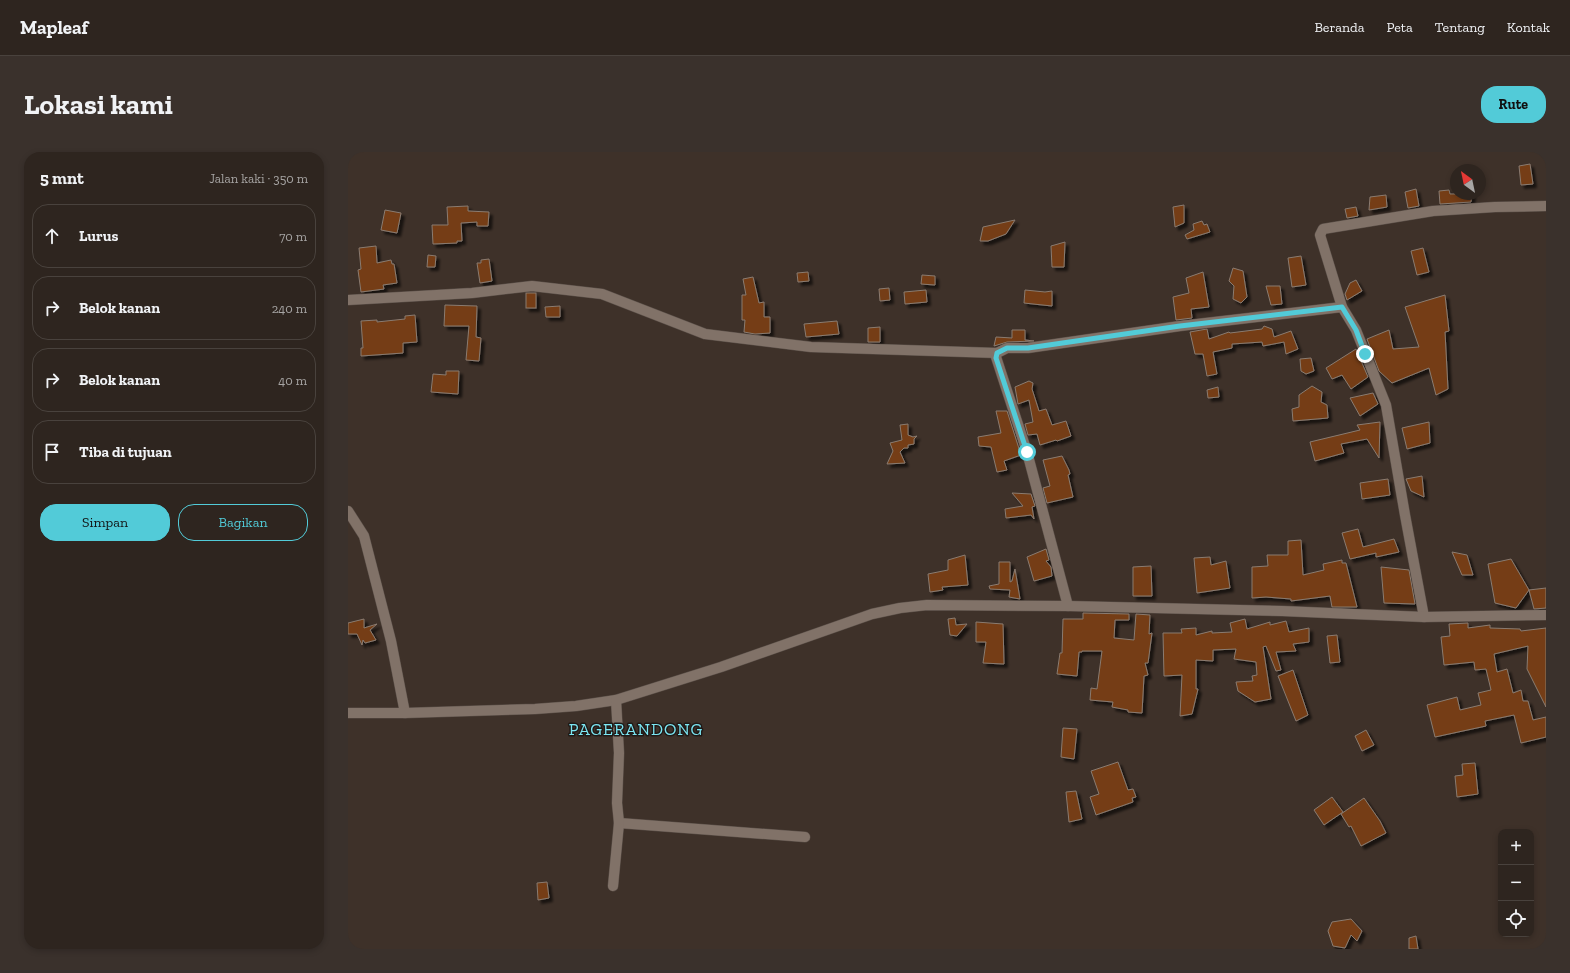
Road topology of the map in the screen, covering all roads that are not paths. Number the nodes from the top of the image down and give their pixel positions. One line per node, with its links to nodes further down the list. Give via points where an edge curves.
1 (1546, 206): 3 (street, via 1433,211 1323,229 1320,235)
2 (348, 300): 4 (street, via 472,293 532,286 602,294 711,335 811,347)
3 (1342, 307): 4 (street, via 1180,326 1028,348 1007,348); 8 (street, via 1356,330 1386,405)
4 (997, 353): 6 (street, via 996,358 1027,452)
5 (348, 511): 11 (street, via 364,536 391,641)
6 (1068, 606): 8 (street); 9 (street, via 927,605 900,608 872,614)
7 (1546, 615): 8 (street)
8 (1424, 617)
9 (616, 700): 11 (street, via 535,709); 12 (street)
10 (348, 713): 11 (street)
11 (405, 713)
12 (619, 823): 13 (street); 14 (street)
13 (805, 837)
14 (613, 886)

